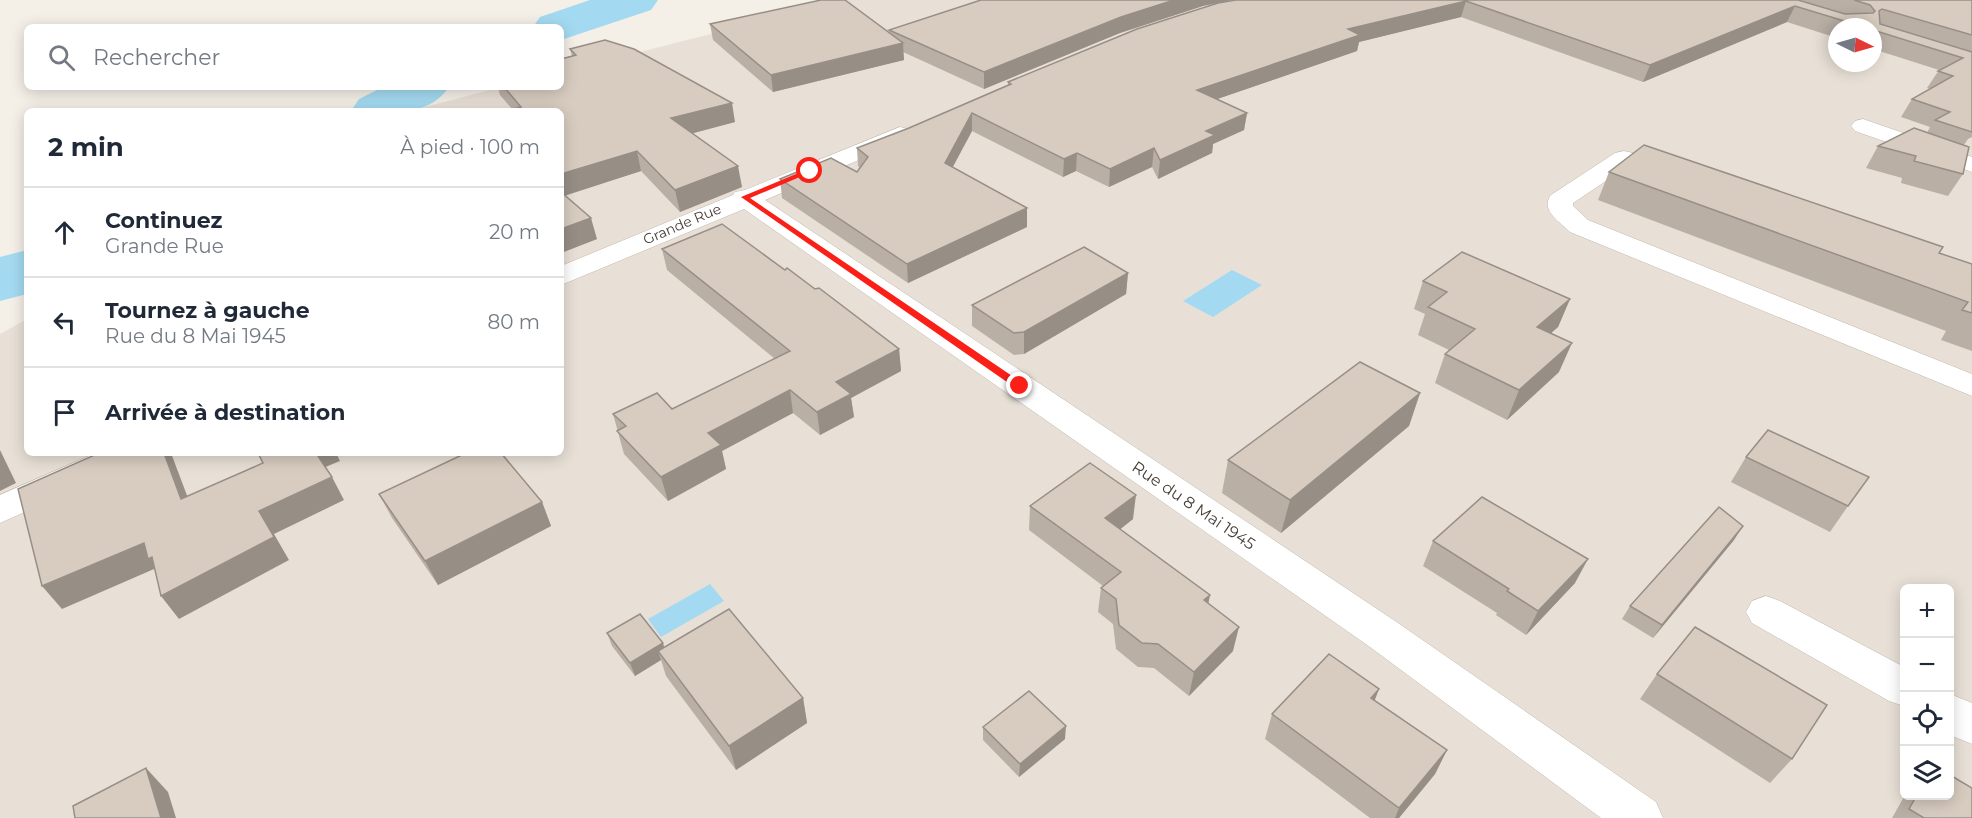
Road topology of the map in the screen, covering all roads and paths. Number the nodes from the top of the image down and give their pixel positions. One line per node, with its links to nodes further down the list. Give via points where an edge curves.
1 (921, 126): 5 (street, Grande Rue)
2 (1863, 126): 4 (street)
3 (1624, 159): 7 (street, via 1560,200 1560,208 1579,226)
4 (1972, 165)
5 (744, 197): 6 (street, Grande Rue); 14 (street, Rue du 8 Mai 1945, via 1384,635)
6 (564, 275)
7 (1972, 386)
8 (120, 456): 9 (street)
9 (0, 510)
10 (1766, 612): 11 (street)
11 (1900, 685)
12 (1954, 715): 13 (street)
13 (1972, 725)
14 (1639, 818)

